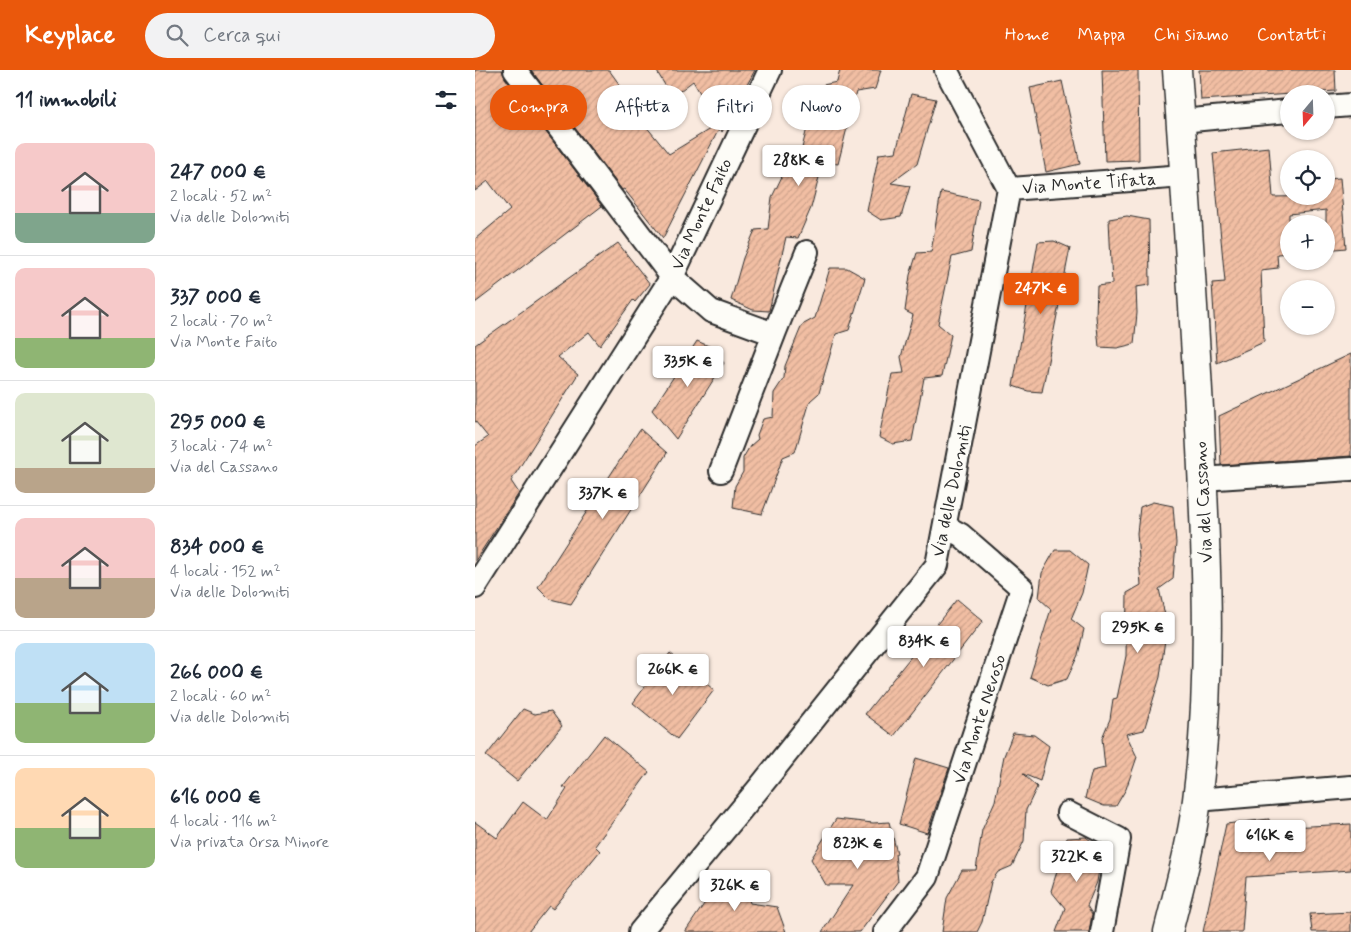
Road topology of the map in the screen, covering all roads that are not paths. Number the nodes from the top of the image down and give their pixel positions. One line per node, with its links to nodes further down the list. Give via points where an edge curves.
1 (515, 70): 12 (street)
2 (770, 70): 12 (street, Via Monte Faito)
3 (946, 70): 10 (street, Via Monte Tifata)
4 (1177, 70): 8 (main road, Via del Cassano)
5 (1351, 105): 6 (street)
6 (1335, 106)
7 (1280, 112): 8 (street)
8 (1181, 121): 9 (main road, Via del Cassano)
9 (1184, 176): 10 (street, Via Monte Tifata); 16 (main road, Via del Cassano)
10 (1009, 189): 17 (street, Via delle Dolomiti)
11 (807, 252): 13 (street)
12 (671, 277): 13 (street, Via Monte Faito, via 711,311); 18 (street, Via Monte Faito)
13 (775, 334): 15 (street)
14 (1351, 469): 16 (street)
15 (721, 471)
16 (1202, 479): 20 (main road, Via del Cassano, via 1208,660)
17 (946, 527): 22 (street, Via delle Dolomiti, via 937,565); 23 (street, Via Monte Nevoso, via 961,535 1021,588 927,877)
18 (475, 587)
19 (1351, 788): 20 (street)
20 (1197, 800): 25 (main road, Via del Cassano)
21 (1068, 813): 24 (street, via 1119,839)
22 (640, 932)
23 (885, 932)
24 (1102, 932)
25 (1168, 932)

